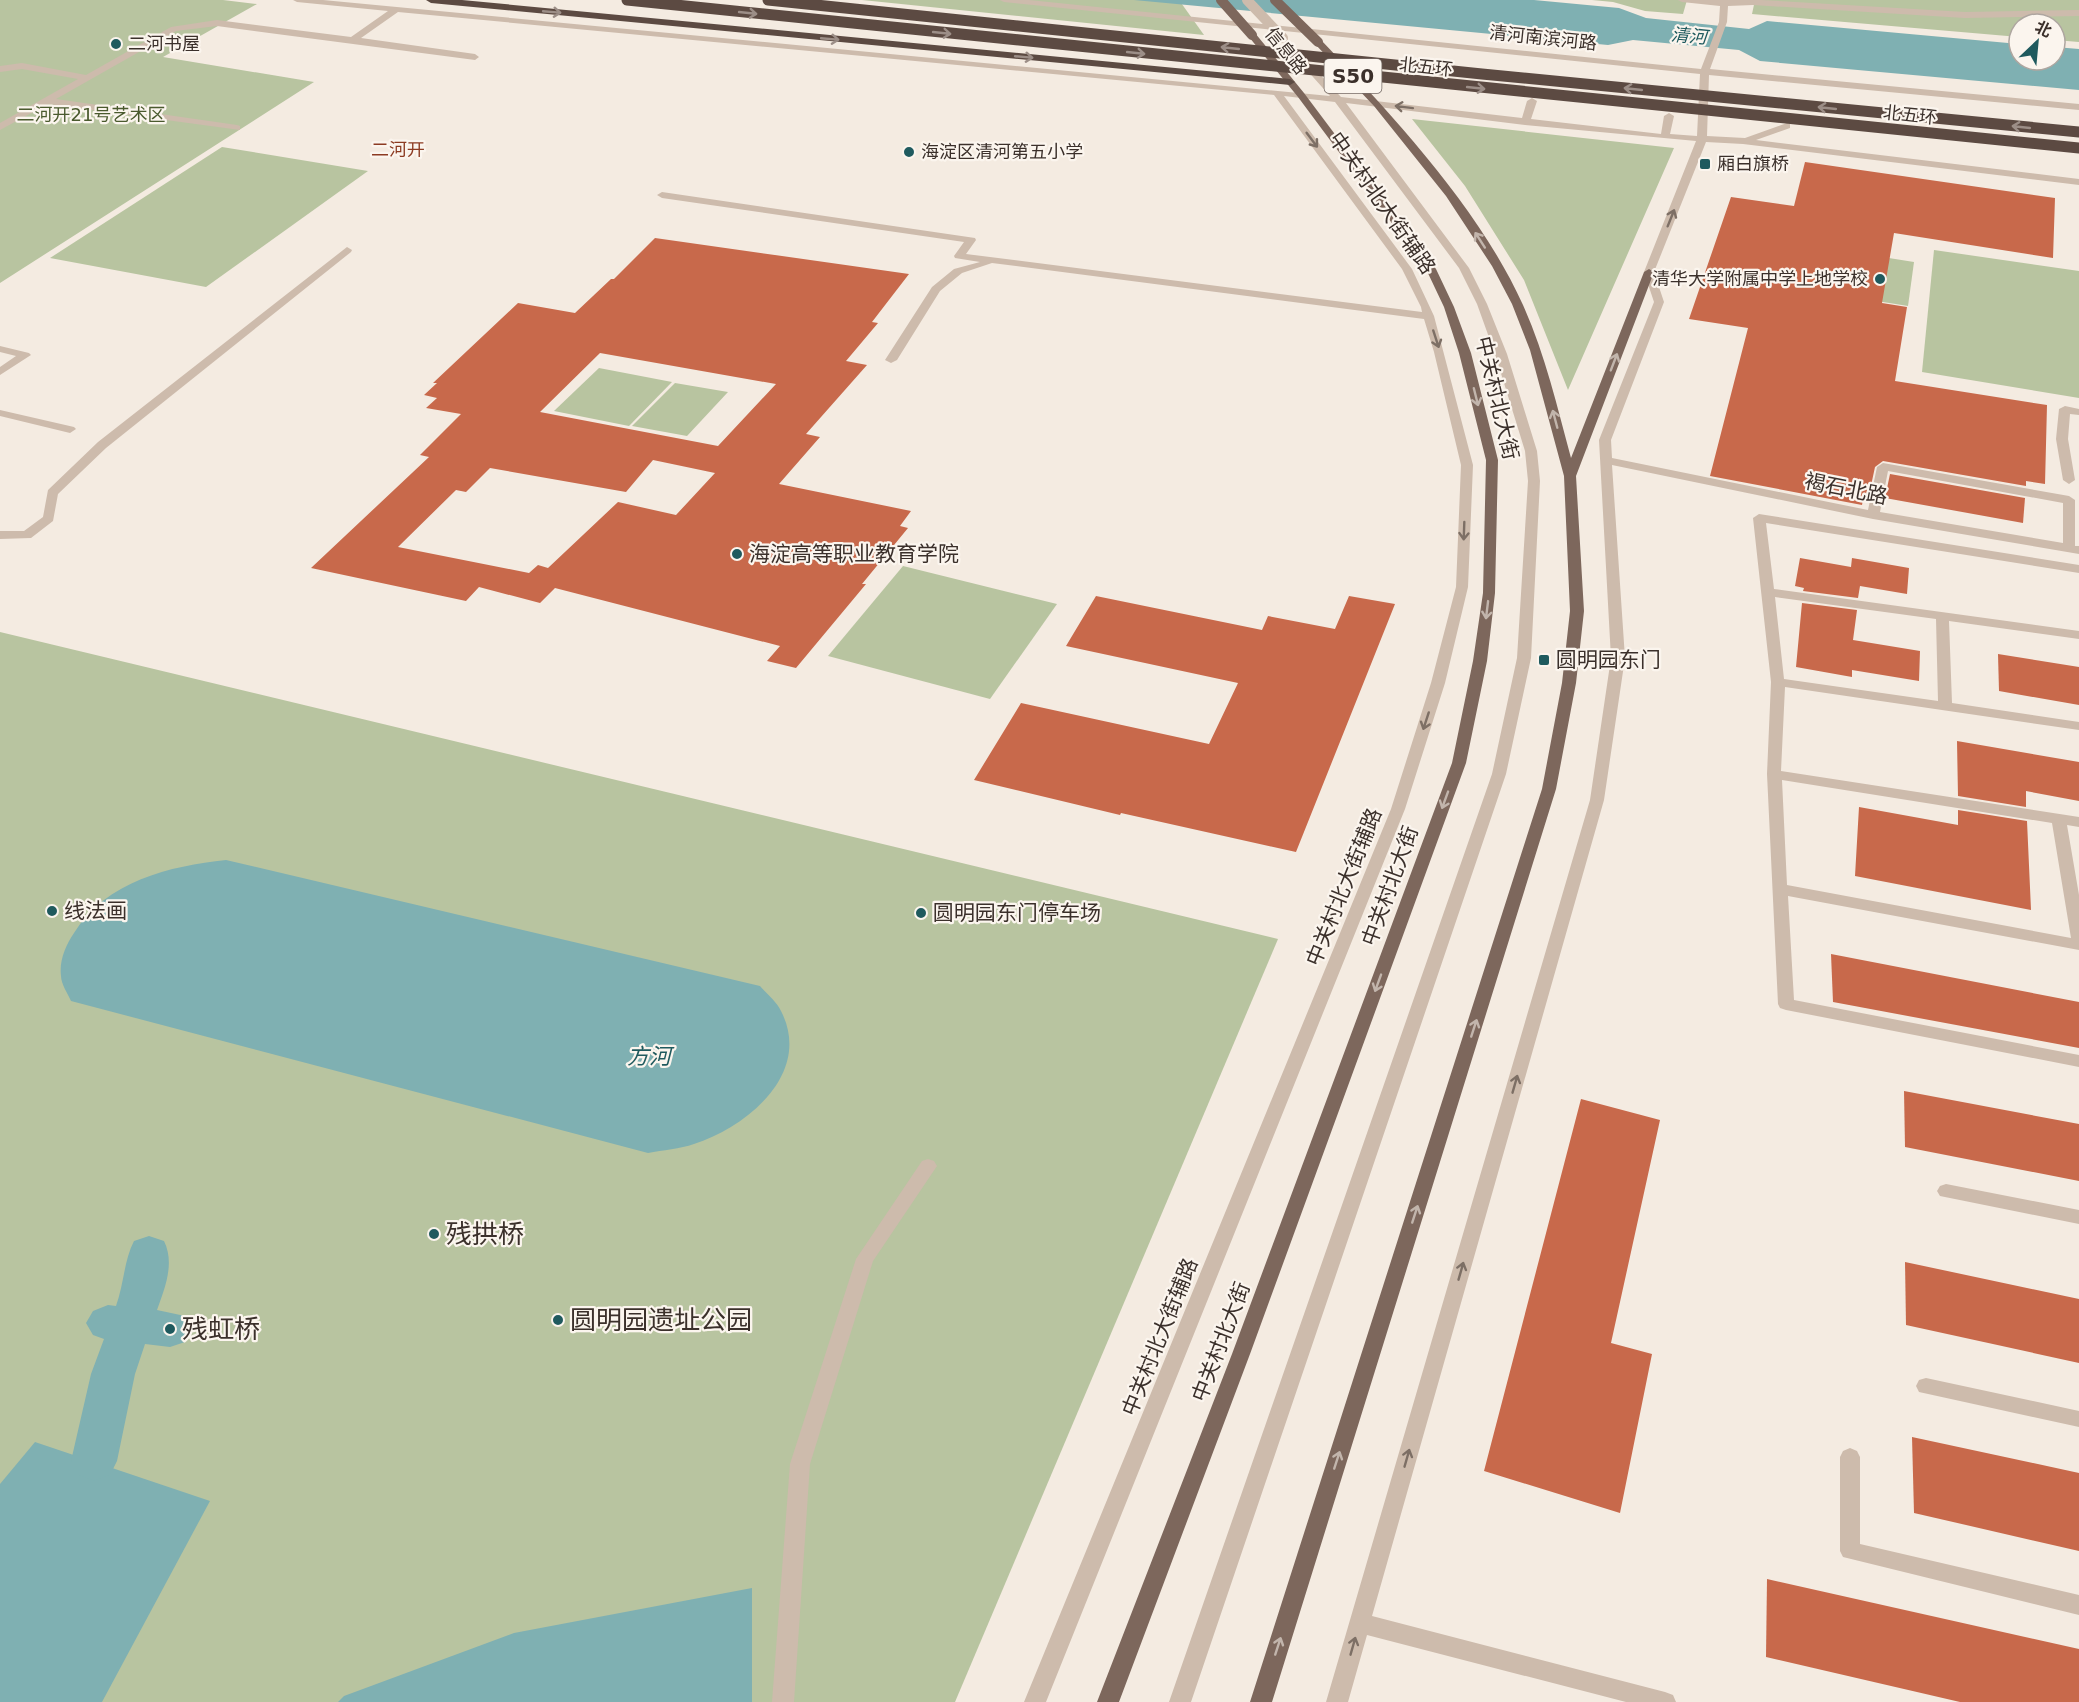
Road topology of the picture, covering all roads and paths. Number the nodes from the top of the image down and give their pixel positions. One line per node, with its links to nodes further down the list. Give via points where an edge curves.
1 (297, 0): 11 (street)
2 (431, 0): 18 (highway, one-way to 18)
3 (627, 0): 35 (highway, 北五环 / S50, one-way to 35, bridge)
4 (768, 0): 31 (highway, 北五环 / S50, one-way to 4, bridge)
5 (1004, 0): 16 (street, 清河南滨河路)
6 (1221, 0): 18 (main road, 信息路, bridge)
7 (1247, 0): 21 (street, 信息路, bridge)
8 (1275, 0): 24 (main road, 信息路, bridge)
9 (1682, 0): 10 (street)
10 (1723, 2): 12 (street, via 1965,15); 16 (street, via 1723,22)
11 (395, 10): 13 (street); 19 (street)
12 (2079, 13)
13 (353, 40): 14 (street); 17 (street, via 217,23 174,29)
14 (476, 57)
15 (0, 69): 17 (street, via 22,66)
16 (1705, 71): 25 (street, 清河南滨河路); 33 (street)
17 (87, 78): 22 (street)
18 (1290, 82): 20 (main road, 信息路)
19 (1277, 93): 20 (street); 41 (street, 中关村北大街辅路, one-way to 41, via 1407,269)
20 (1301, 95): 21 (street); 78 (main road, 中关村北大街, one-way to 78, via 1431,269 1449,307 1492,460 1489,593 1459,763)
21 (1338, 99): 24 (street); 79 (street, 中关村北大街, via 1464,268 1501,354 1531,451 1534,481 1524,658 1499,774)
22 (47, 101): 29 (street); 30 (street)
23 (1532, 101): 27 (street)
24 (1377, 104): 27 (street, one-way to 24); 49 (main road, 中关村北大街, one-way to 24, via 1536,350 1517,304 1450,195)
25 (2079, 107)
26 (1669, 116): 32 (street)
27 (1525, 122): 32 (street)
28 (1787, 126): 34 (street)
29 (0, 127)
30 (237, 128)
31 (2079, 132)
32 (1665, 137): 33 (street)
33 (1702, 139): 34 (street); 40 (street, one-way to 33)
34 (1743, 141): 36 (street)
35 (2079, 148)
36 (2079, 183)
37 (662, 195): 39 (street, via 971,240 959,256)
38 (346, 250): 53 (street, via 102,445 52,493 49,518 27,535)
39 (995, 261): 41 (street); 43 (street, via 958,271 936,289)
40 (1649, 272): 48 (street, via 1659,302 1605,440); 49 (main road, one-way to 40)
41 (1429, 316): 77 (street, 中关村北大街辅路, one-way to 77, via 1467,465 1462,587 1438,683 1398,809)
42 (0, 349): 44 (street, via 26,355)
43 (891, 360)
44 (0, 372)
45 (2079, 412): 50 (street, via 2065,410 2062,440)
46 (0, 413): 47 (street)
47 (70, 429)
48 (1606, 460): 52 (street, 褐石北路); 75 (street, one-way to 48, via 1597,800 1618,658)
49 (1570, 476): 80 (main road, 中关村北大街, one-way to 49, via 1549,789 1569,683 1577,611)
50 (2074, 481): 51 (street)
51 (2069, 500): 52 (street, via 1883,467); 54 (street)
52 (1873, 515): 54 (street, 褐石北路)
53 (0, 535)
54 (2074, 549)
55 (2079, 569): 56 (street, via 1759,518)
56 (1768, 592): 57 (street); 59 (street)
57 (1942, 616): 58 (street); 60 (street)
58 (2079, 635)
59 (1778, 682): 60 (street); 62 (street)
60 (1945, 706): 61 (street)
61 (2079, 726)
62 (1773, 774): 63 (street); 65 (street)
63 (2059, 819): 64 (street); 66 (street)
64 (2079, 822)
65 (1780, 889): 66 (street); 67 (street, via 1786,1004)
66 (2079, 943)
67 (2079, 1061)
68 (928, 1166): 76 (street, via 865,1259 800,1464)
69 (1946, 1191): 70 (street)
70 (2079, 1217)
71 (1926, 1386): 72 (street)
72 (2079, 1419)
73 (1850, 1457): 74 (street, via 1850,1551)
74 (2079, 1605)
75 (1360, 1623): 81 (street, one-way to 75); 82 (street)
76 (783, 1702)
77 (1035, 1702)
78 (1108, 1702)
79 (1180, 1702)
80 (1261, 1702)
81 (1337, 1702)
82 (1665, 1702)

